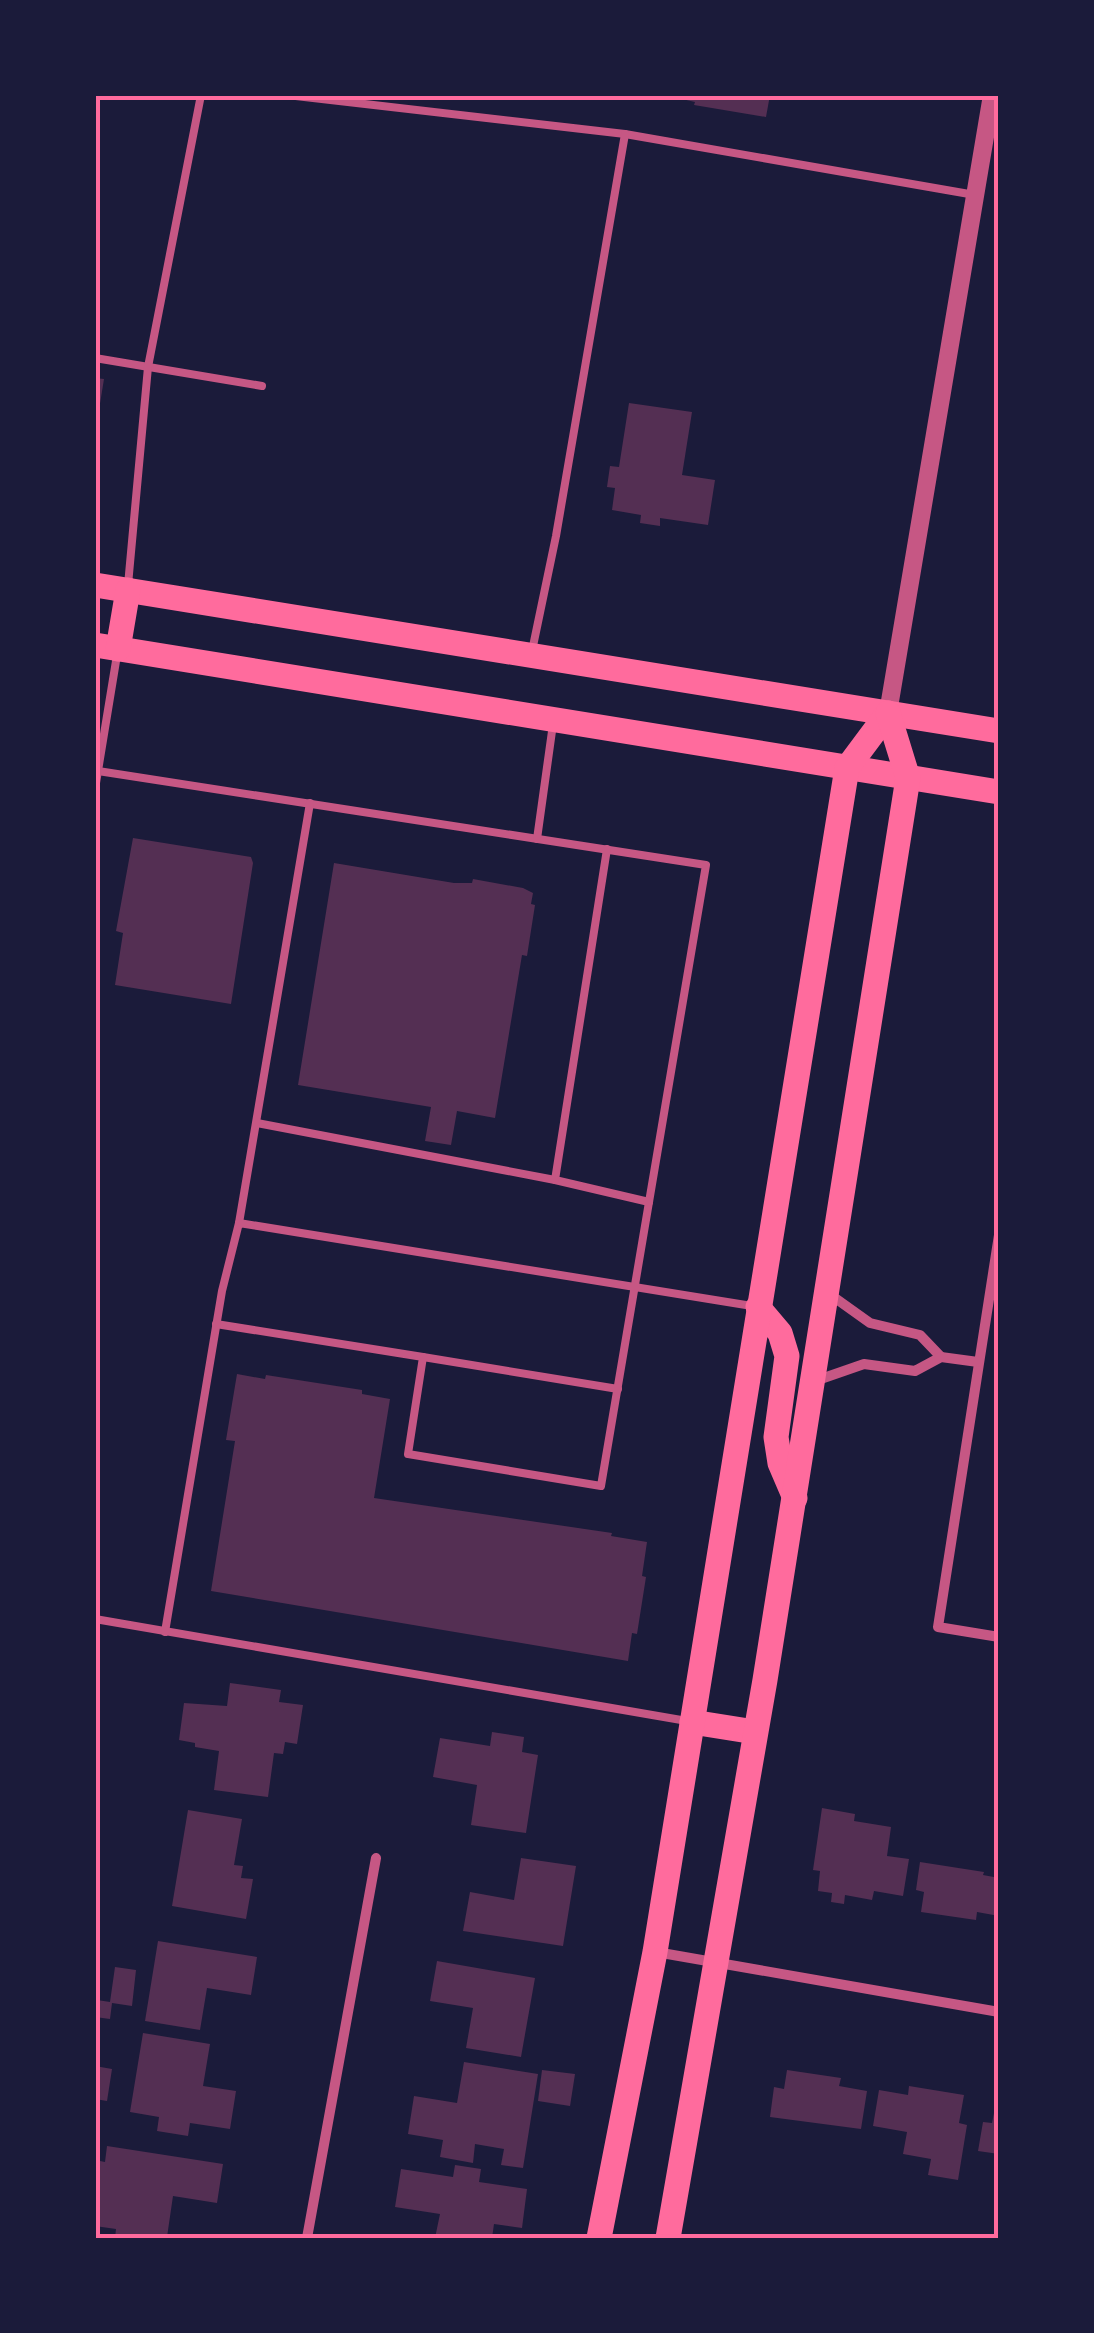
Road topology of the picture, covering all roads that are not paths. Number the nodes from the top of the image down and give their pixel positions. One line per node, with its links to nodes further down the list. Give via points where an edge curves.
1 (201, 95): 7 (lane)
2 (288, 95): 4 (lane)
3 (992, 95): 5 (street)
4 (626, 134): 5 (lane); 12 (lane)
5 (975, 195): 13 (street)
6 (95, 358): 7 (lane)
7 (148, 367): 8 (lane); 10 (lane)
8 (262, 386)
9 (95, 585): 10 (main road)
10 (128, 590): 11 (main road); 12 (main road)
11 (106, 647): 14 (main road); 17 (lane)
12 (531, 656): 13 (main road)
13 (888, 714): 15 (main road); 16 (main road); 18 (main road)
14 (554, 721): 16 (main road); 22 (lane)
15 (999, 732)
16 (847, 768): 18 (main road); 32 (main road)
17 (98, 771): 19 (lane); 21 (lane)
18 (908, 778): 20 (main road); 31 (main road)
19 (95, 789)
20 (999, 792)
21 (310, 803): 22 (lane); 24 (lane)
22 (538, 839): 23 (lane)
23 (607, 850): 25 (lane); 26 (lane, via 706,864)
24 (256, 1123): 25 (lane); 27 (lane)
25 (556, 1180): 26 (lane)
26 (649, 1202): 30 (lane)
27 (239, 1224): 30 (lane); 33 (lane)
28 (999, 1235): 29 (street)
29 (996, 1273): 36 (street)
30 (634, 1287): 32 (lane); 38 (lane)
31 (827, 1292): 35 (street, via 870,1323 920,1335); 37 (main road)
32 (758, 1307): 39 (main road, via 780,1333 787,1356 776,1436); 43 (main road)
33 (216, 1324): 34 (lane); 41 (lane)
34 (424, 1357): 38 (lane); 38 (lane, via 408,1454 601,1486)
35 (941, 1357): 36 (street); 37 (street, via 915,1370 864,1364)
36 (978, 1362): 42 (street, via 938,1626)
37 (814, 1382): 39 (main road)
38 (618, 1388)
39 (795, 1498): 44 (main road)
40 (95, 1619): 41 (lane)
41 (166, 1632): 43 (lane)
42 (999, 1637)
43 (692, 1722): 44 (main road); 46 (main road)
44 (755, 1732): 47 (main road)
45 (376, 1858): 49 (street)
46 (655, 1952): 47 (street); 50 (main road)
47 (715, 1962): 48 (street); 51 (main road)
48 (999, 2012)
49 (307, 2238)
50 (599, 2238)
51 (668, 2238)

